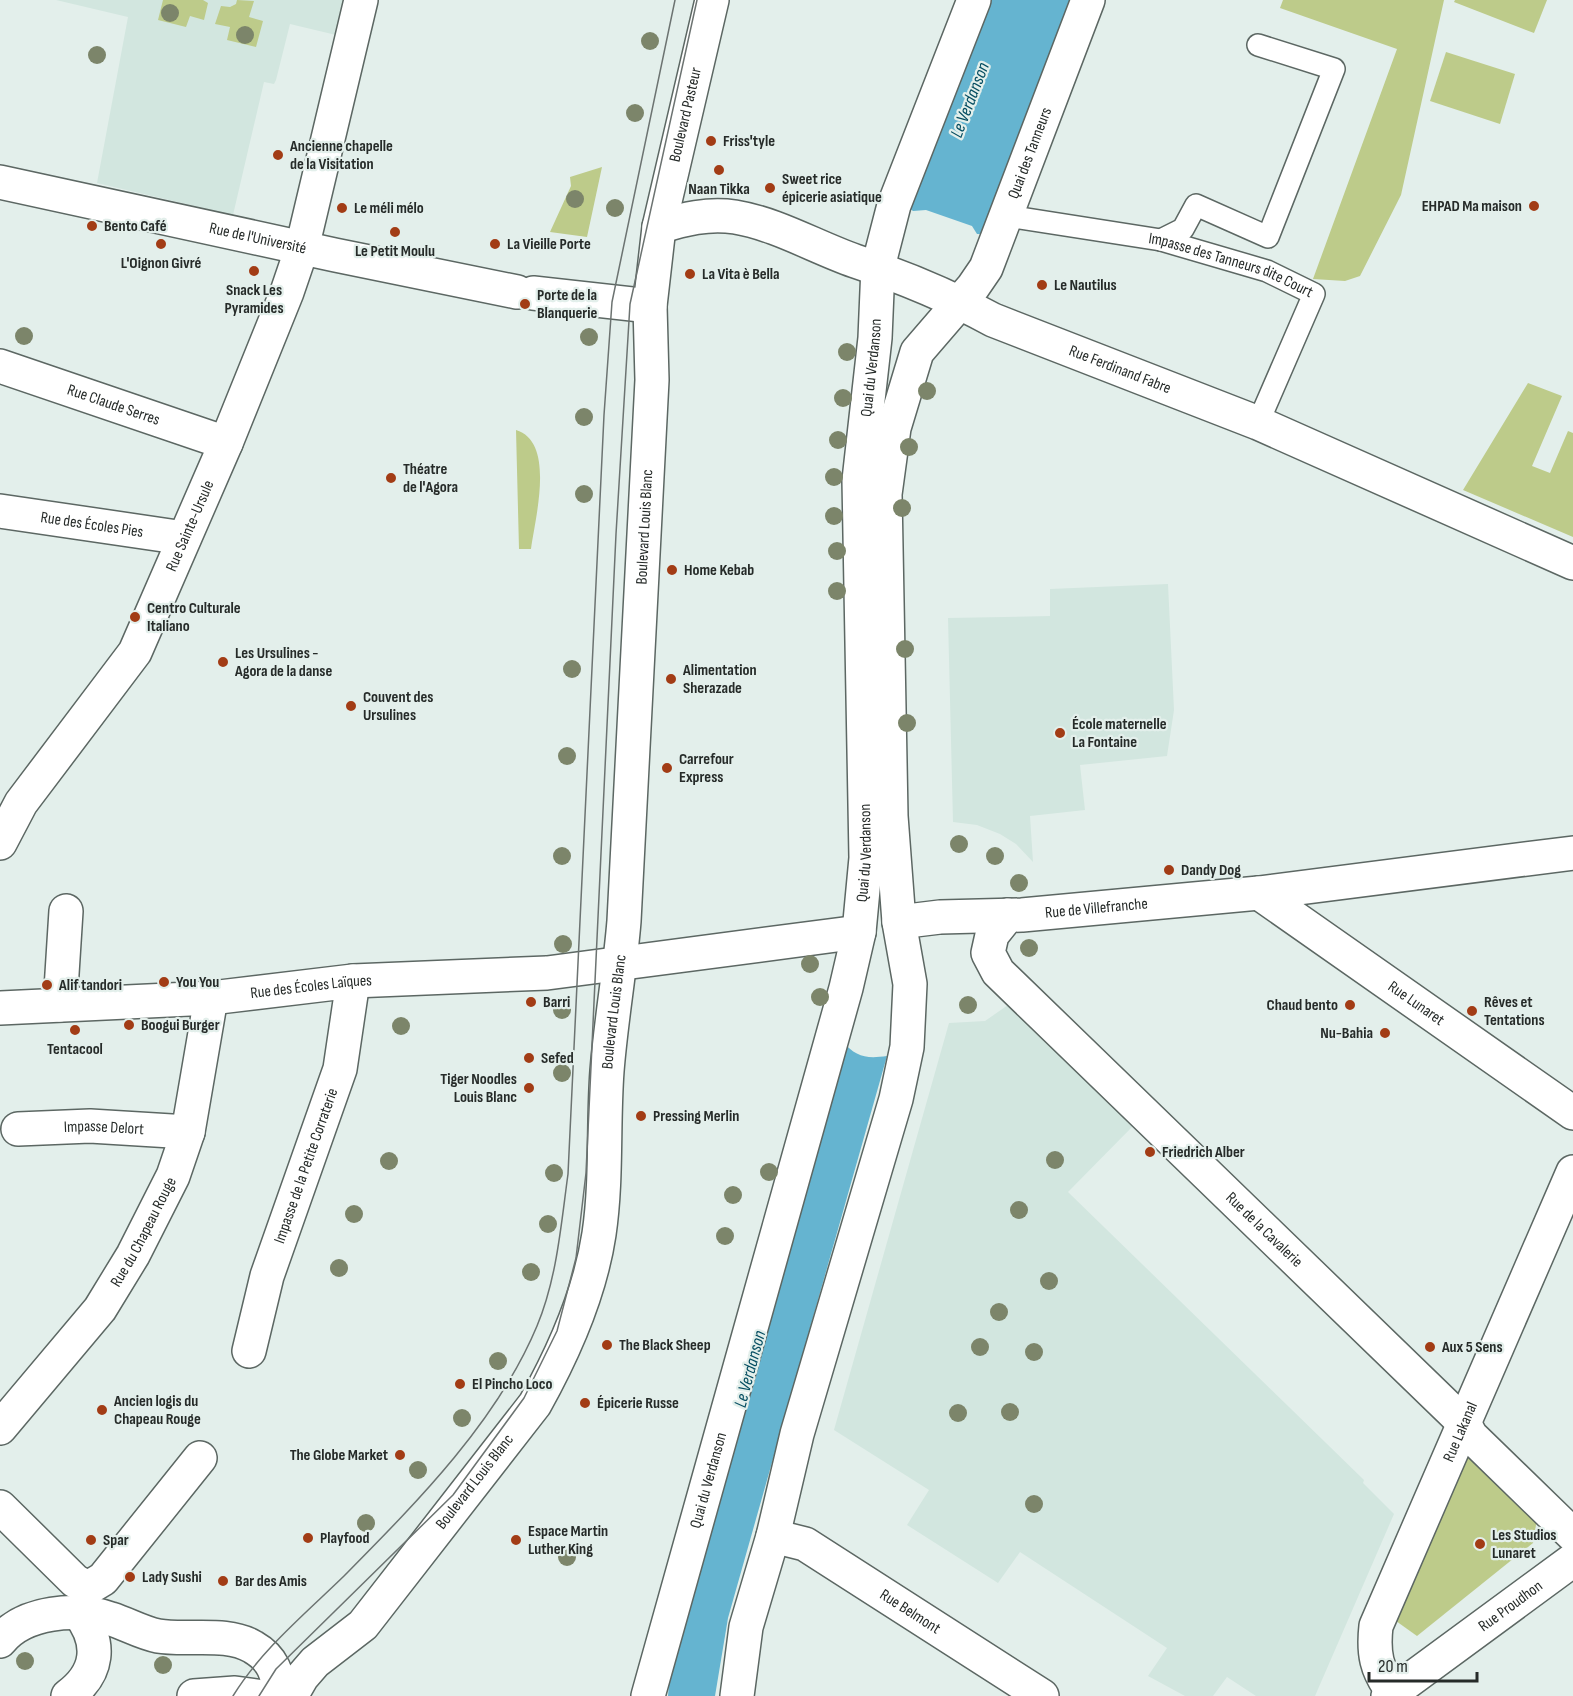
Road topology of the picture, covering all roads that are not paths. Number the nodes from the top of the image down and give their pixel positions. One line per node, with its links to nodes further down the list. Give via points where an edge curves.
1 (361, 0): 10 (street, Rue Sainte-Ursule)
2 (712, 0): 8 (street, Boulevard Pasteur)
3 (974, 0): 11 (street, Quai du Verdanson, via 894,205)
4 (1088, 0): 7 (street, Quai des Tanneurs)
5 (1258, 45): 9 (lane, via 1334,69 1268,237 1196,205 1183,229)
6 (0, 182): 10 (street, Rue de l'Université)
7 (1007, 216): 9 (lane, Impasse des Tanneurs dite Court); 12 (street, Quai des Tanneurs, via 986,268)
8 (659, 227): 11 (street, Rue Ferdinand Fabre, via 691,217 735,217); 13 (street, Boulevard Louis Blanc)
9 (1161, 240): 15 (lane, Impasse des Tanneurs dite Court, via 1267,271 1314,294)
10 (302, 248): 13 (street, Rue de l'Université, via 525,293); 16 (street, Rue Sainte-Ursule)
11 (878, 267): 12 (street, Rue Ferdinand Fabre); 27 (street, Quai du Verdanson, via 875,338 859,480 866,858)
12 (960, 302): 15 (street, Rue Ferdinand Fabre, via 993,320); 26 (street, Quai du Verdanson, via 917,352 894,428 885,494 891,816)
13 (650, 306): 28 (street, Boulevard Louis Blanc, via 652,380 643,589)
14 (0, 366): 16 (street, Rue Claude Serres)
15 (1258, 423): 19 (street, Rue Ferdinand Fabre)
16 (226, 443): 18 (street, Rue Sainte-Ursule)
17 (0, 511): 18 (street, Rue des Écoles Pies)
18 (184, 538): 20 (street, Rue Sainte-Ursule, via 135,652)
19 (1573, 563)
20 (11, 797): 21 (street, Rue Sainte-Ursule)
21 (0, 843)
22 (1573, 853): 23 (street, Rue de Villefranche)
23 (1259, 893): 25 (street, Rue de Villefranche); 33 (street, Rue Lunaret)
24 (66, 911): 31 (street)
25 (1008, 915): 26 (street, Rue de Villefranche); 38 (street, Rue de la Cavalerie, via 992,935 988,953 998,972)
26 (899, 922): 27 (street, Rue de Villefranche); 43 (street, Quai du Verdanson, via 910,984 907,1047 896,1099 797,1434)
27 (859, 932): 28 (street, Rue de Villefranche); 53 (street, Quai du Verdanson)
28 (621, 963): 29 (street, Rue des Écoles Laïques, via 547,973); 52 (street, Boulevard Louis Blanc, via 608,1061 599,1235 582,1300 556,1366 535,1404 374,1612 315,1662)
29 (354, 981): 30 (street, Rue des Écoles Laïques); 37 (street, Impasse de la Petite Corraterie, via 340,1069 267,1276)
30 (211, 998): 31 (street, Rue des Écoles Laïques); 35 (street, Rue du Chapeau Rouge)
31 (60, 1005): 32 (street, Rue des Écoles Laïques)
32 (0, 1008)
33 (1573, 1113)
34 (18, 1129): 35 (street, Impasse Delort, via 90,1126)
35 (188, 1132): 39 (street, Rue du Chapeau Rouge, via 173,1176 100,1309)
36 (1573, 1172): 38 (street, Rue Lakanal)
37 (249, 1351)
38 (1464, 1423): 42 (street, Rue de la Cavalerie, via 1471,1436); 47 (street, Rue Lakanal, via 1376,1626 1373,1649)
39 (0, 1428)
40 (200, 1458): 45 (street)
41 (0, 1507): 45 (street, via 75,1581)
42 (1573, 1535)
43 (772, 1536): 54 (street, Quai du Verdanson, via 746,1627); 55 (street, Rue Belmont, via 805,1544)
44 (1573, 1560): 47 (street, Rue Proudhon)
45 (83, 1600): 46 (street, via 33,1619); 48 (street, via 94,1657 89,1675); 51 (street, via 109,1618 159,1637 251,1645 266,1655 276,1669)
46 (0, 1641)
47 (1390, 1694)
48 (68, 1696)
49 (194, 1696): 50 (street)
50 (257, 1696)
51 (281, 1696)
52 (291, 1696)
53 (648, 1696)
54 (737, 1696)
55 (1042, 1696)

